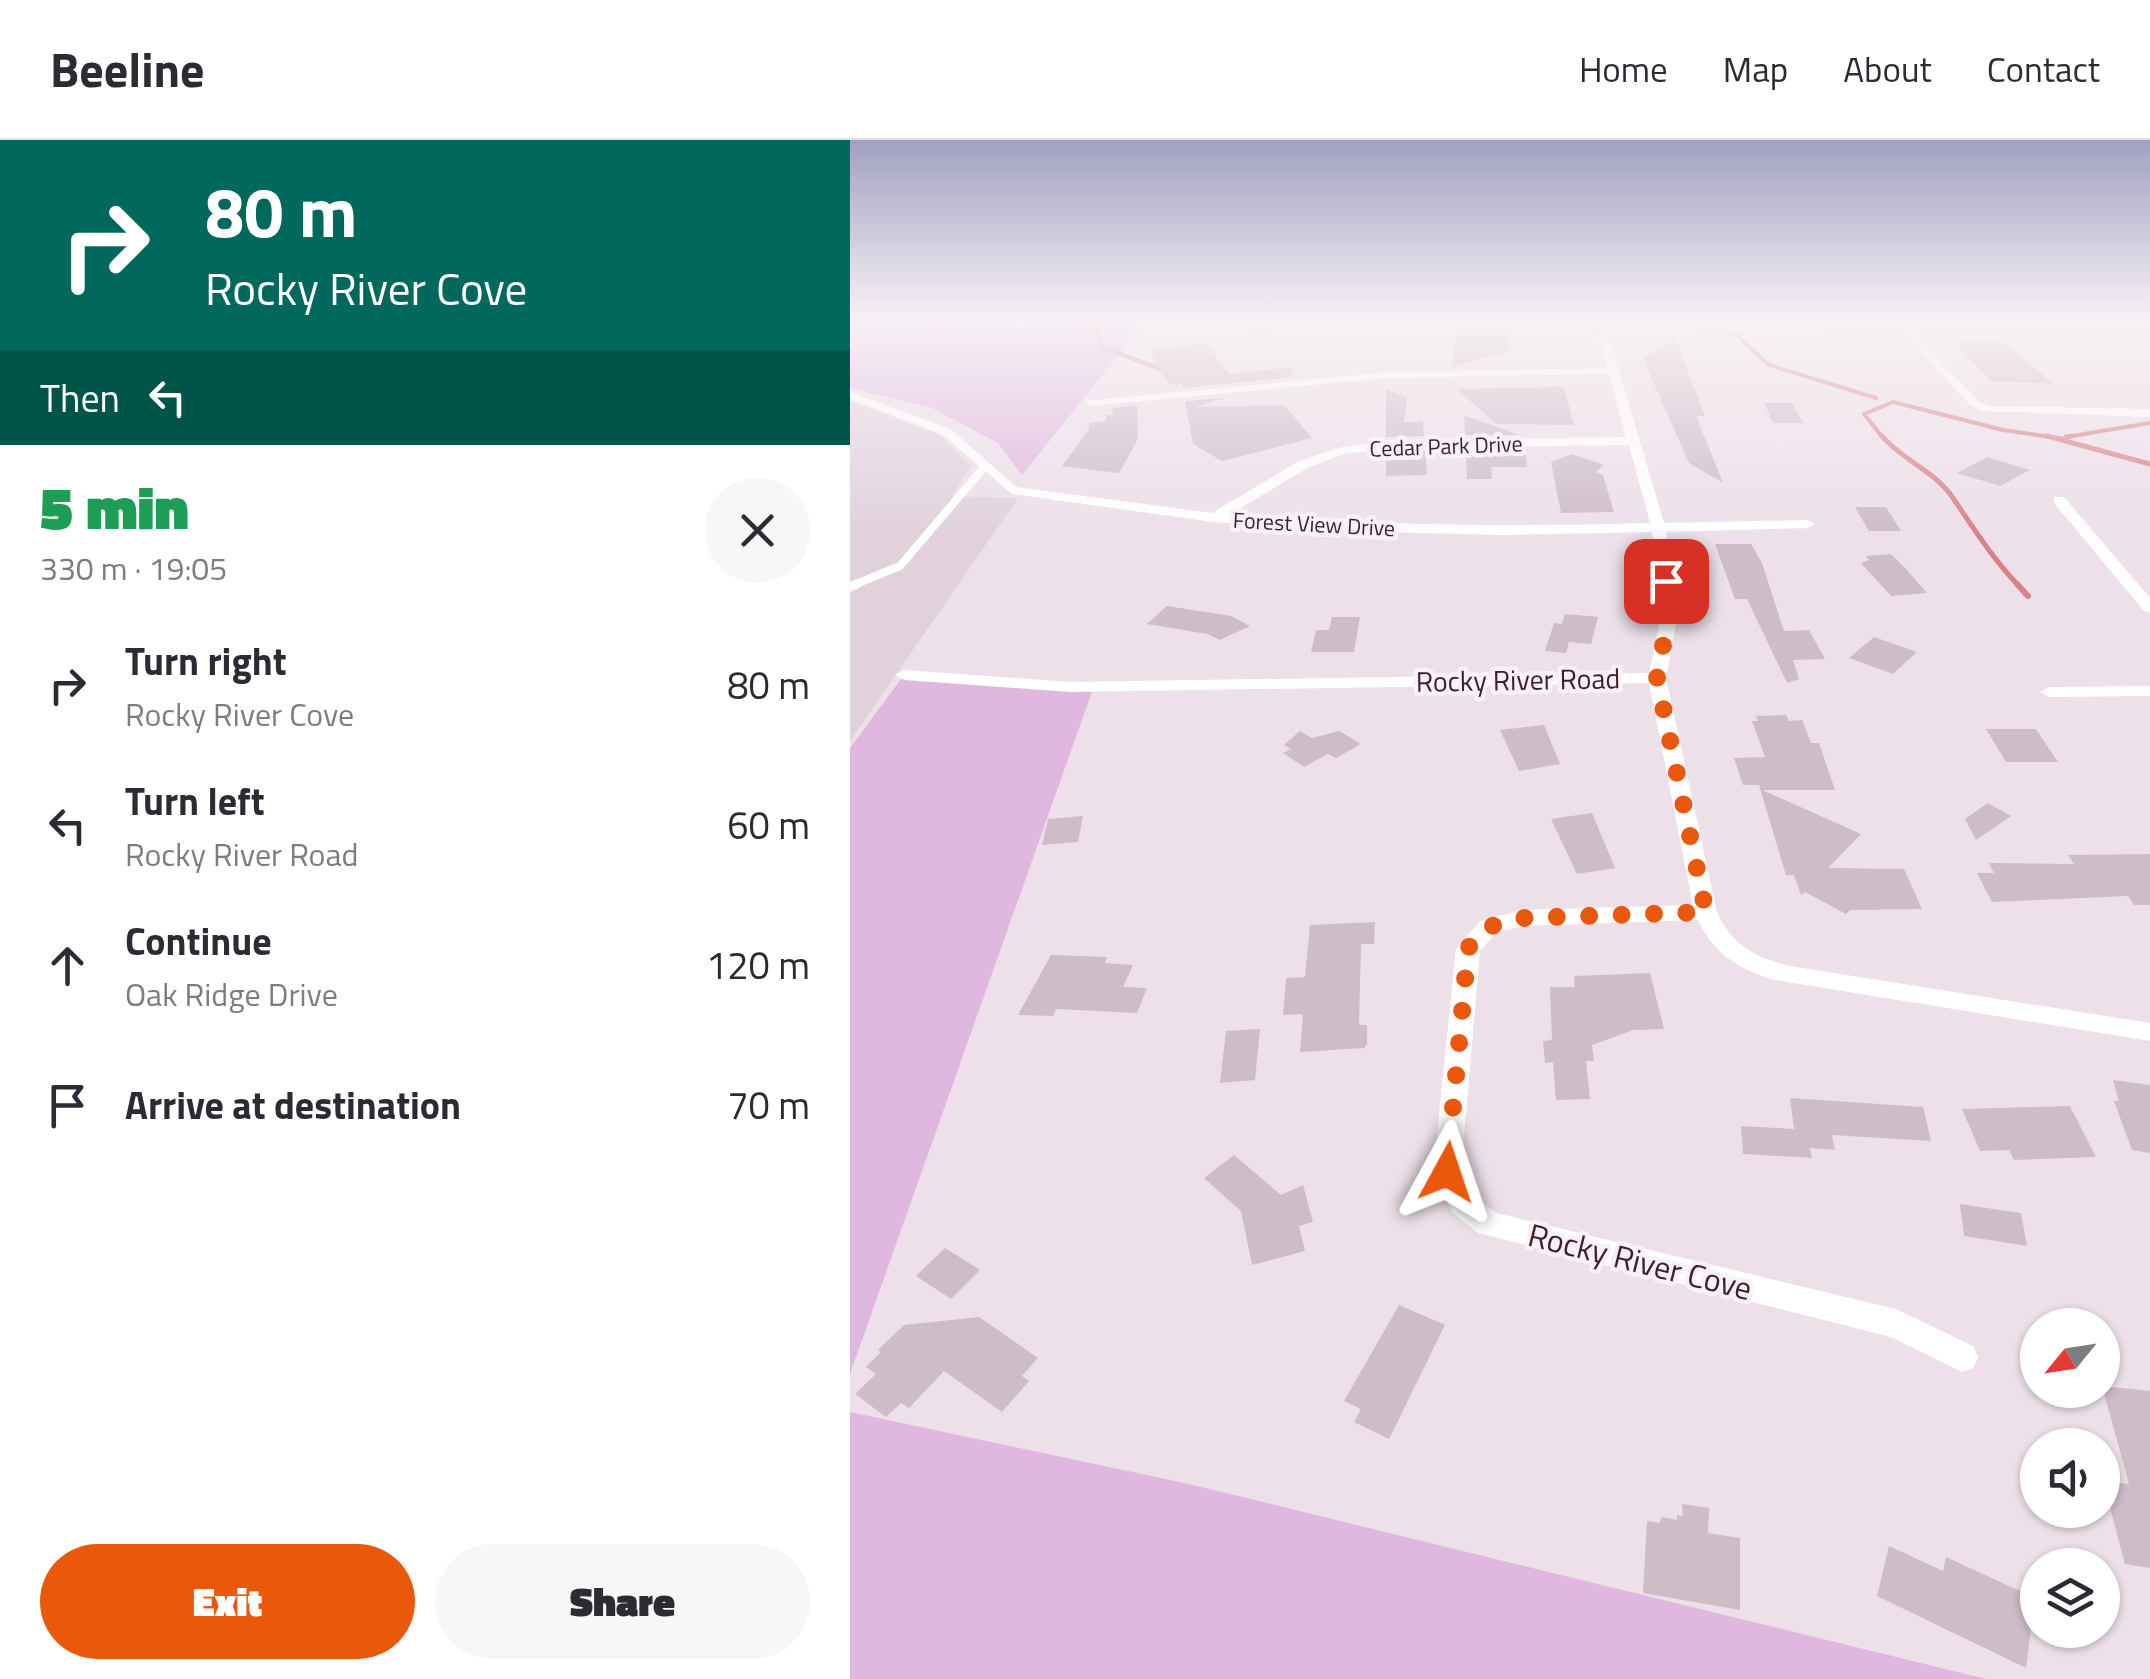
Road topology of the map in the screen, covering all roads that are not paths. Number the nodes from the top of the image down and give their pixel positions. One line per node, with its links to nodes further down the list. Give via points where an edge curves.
1 (1202, 392): 5 (street)
2 (1619, 392): 7 (street)
3 (1964, 392): 6 (street, via 1986,409)
4 (850, 396): 8 (street, Forest View Drive, via 947,432)
5 (1090, 402)
6 (2150, 413)
7 (1634, 442): 10 (street, Cedar Park Drive, via 1394,444 1342,452 1304,464); 12 (street)
8 (985, 466): 10 (street, Forest View Drive, via 1012,490); 13 (lane, via 900,566)
9 (2058, 500): 14 (street)
10 (1214, 518): 12 (street, Forest View Drive, via 1343,528)
11 (1808, 524): 12 (street, Forest View Drive)
12 (1658, 526): 16 (street, via 1670,608)
13 (850, 588)
14 (2150, 608)
15 (904, 674): 16 (street, Rocky River Road, via 1070,686)
16 (1657, 678): 19 (street, Rocky River Road)
17 (2150, 691): 18 (street)
18 (2049, 692)
19 (1706, 912): 20 (street, Rocky River Road, via 1715,936 1761,968); 21 (street, Rocky River Cove, via 1522,918 1488,927 1468,948 1447,1172 1462,1203 1488,1224 1896,1324)
20 (2150, 1032)
21 (1962, 1358)

